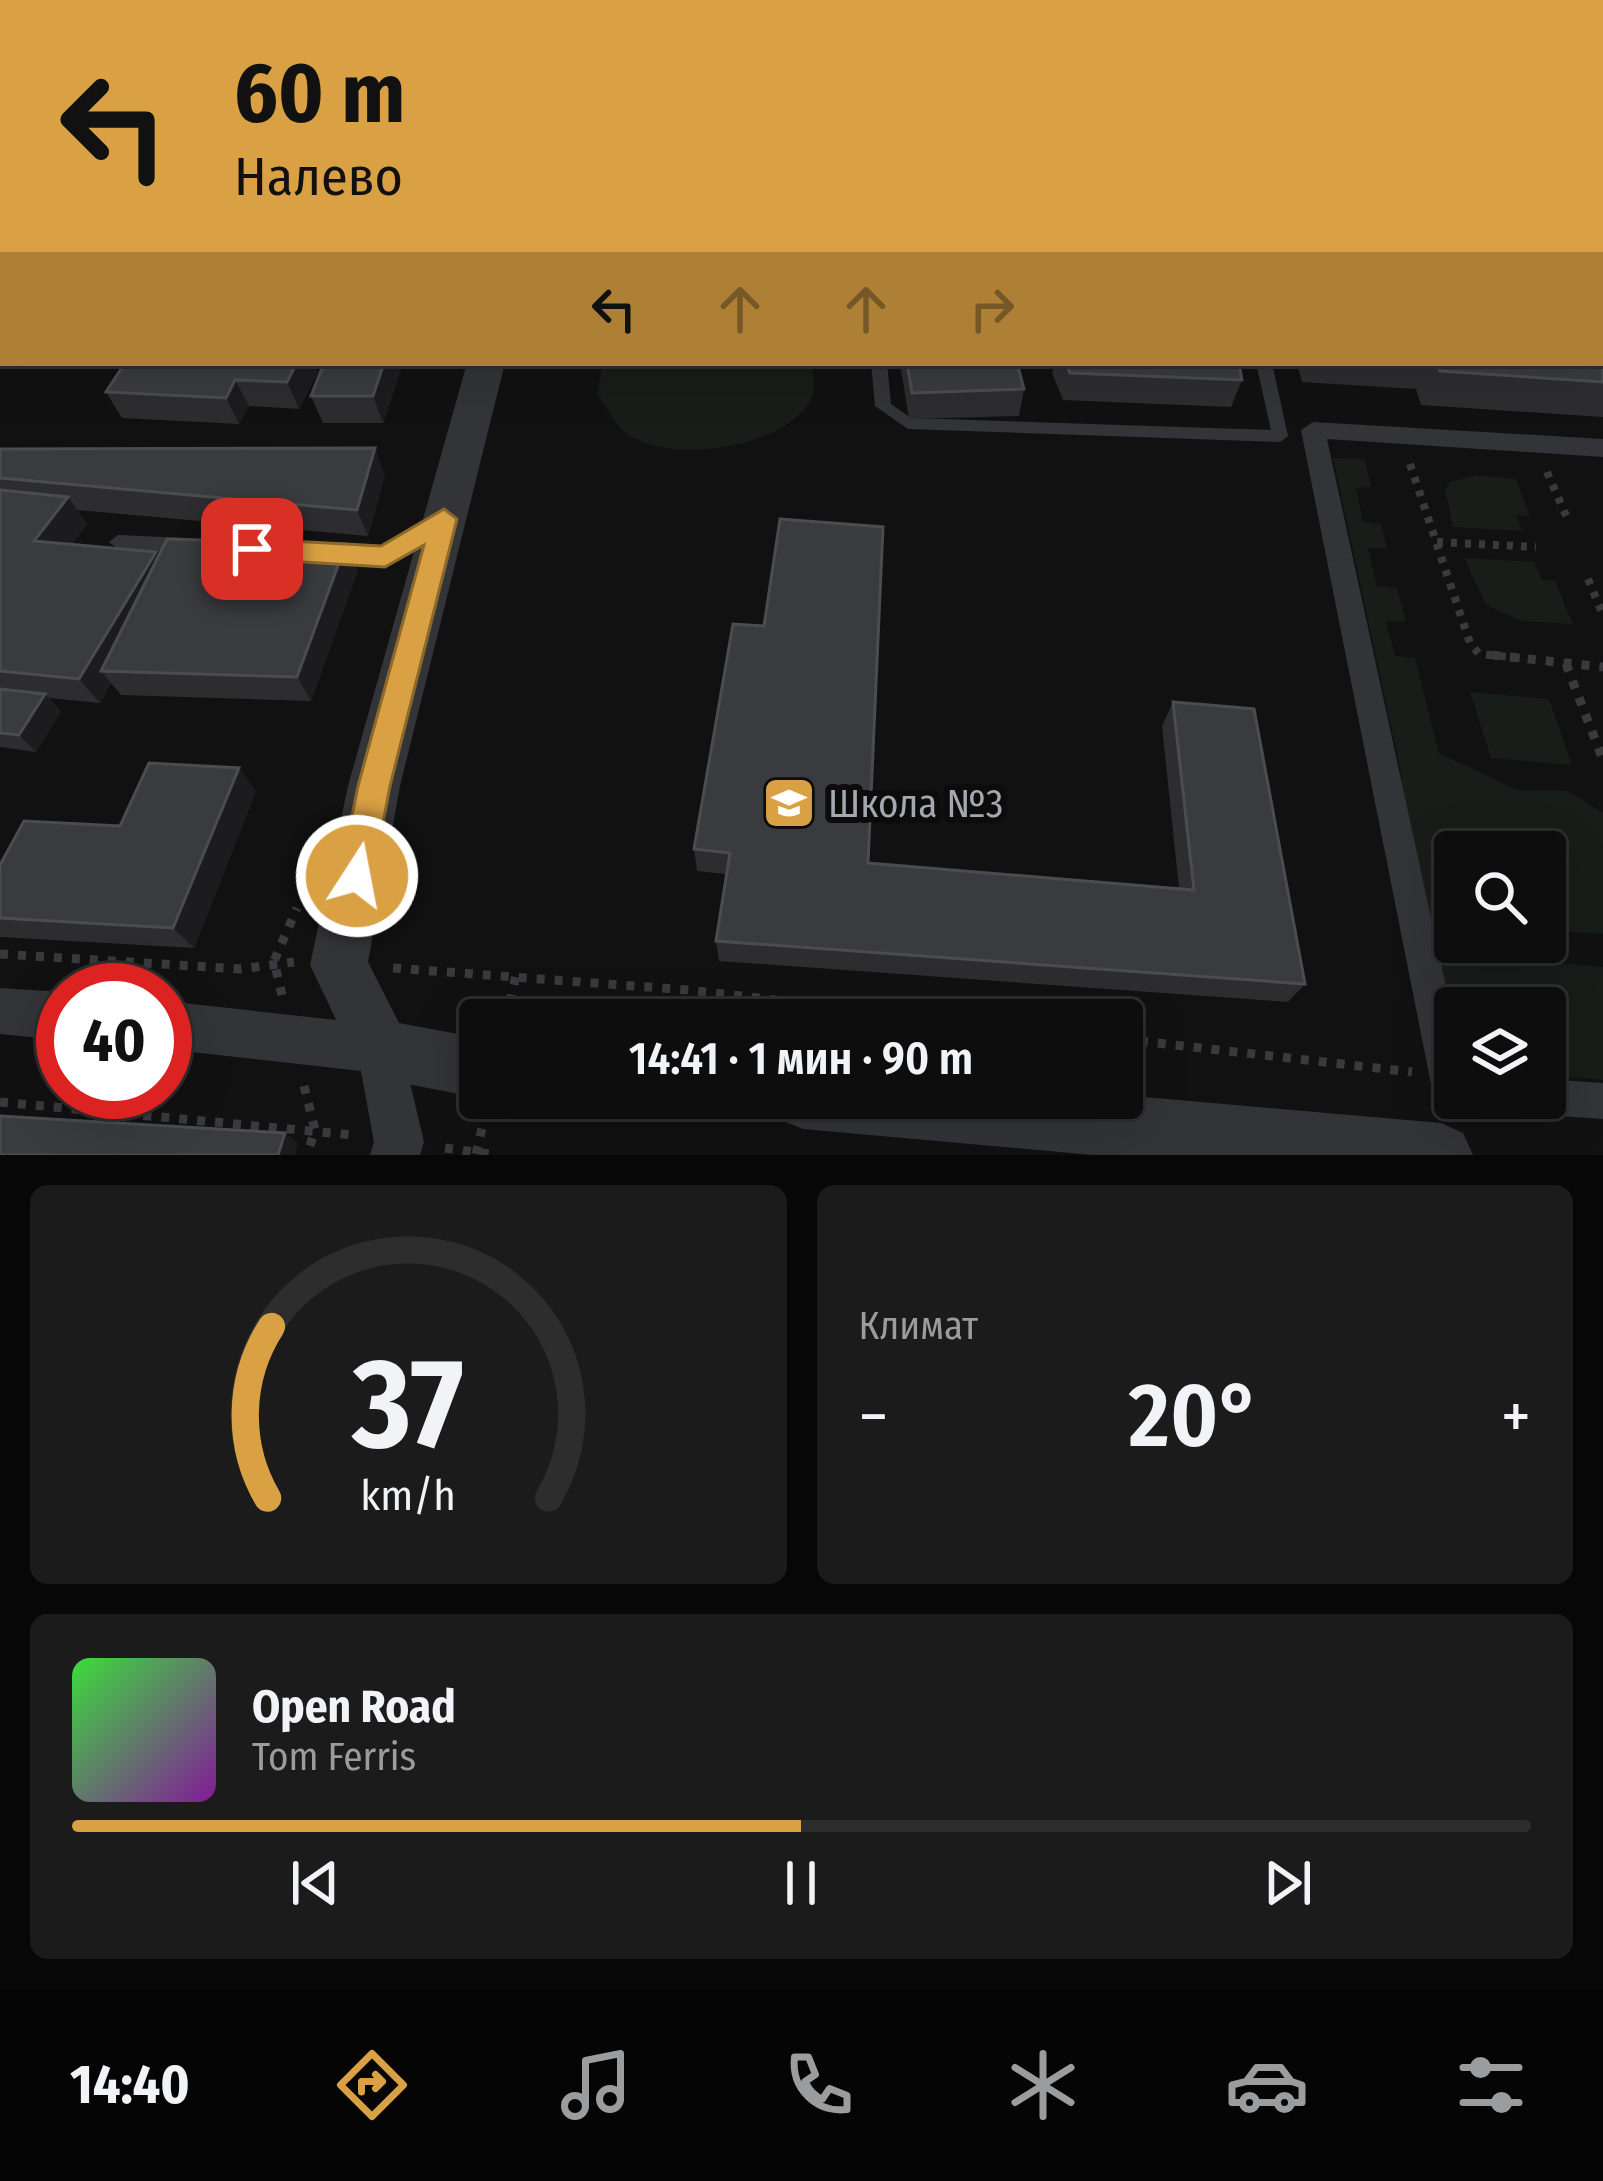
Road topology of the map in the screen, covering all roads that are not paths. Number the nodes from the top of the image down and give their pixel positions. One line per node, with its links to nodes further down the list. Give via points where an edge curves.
1 (485, 366): 5 (street)
2 (879, 366): 3 (lane, via 883,406 908,423 1280,436)
3 (1265, 366)
4 (1603, 448): 10 (street, via 1313,430)
5 (444, 519): 8 (lane, via 385,556); 13 (street, via 374,786 339,965)
6 (118, 542): 7 (lane)
7 (207, 547)
8 (296, 551)
9 (0, 1011): 11 (street)
10 (1434, 1012)
11 (36, 1014)
12 (192, 1027): 13 (street)
13 (381, 1049): 14 (street); 18 (street)
14 (459, 1064)
15 (1566, 1099): 16 (street)
16 (1603, 1102)
17 (1038, 1119): 19 (street)
18 (397, 1148)
19 (1441, 1155)

